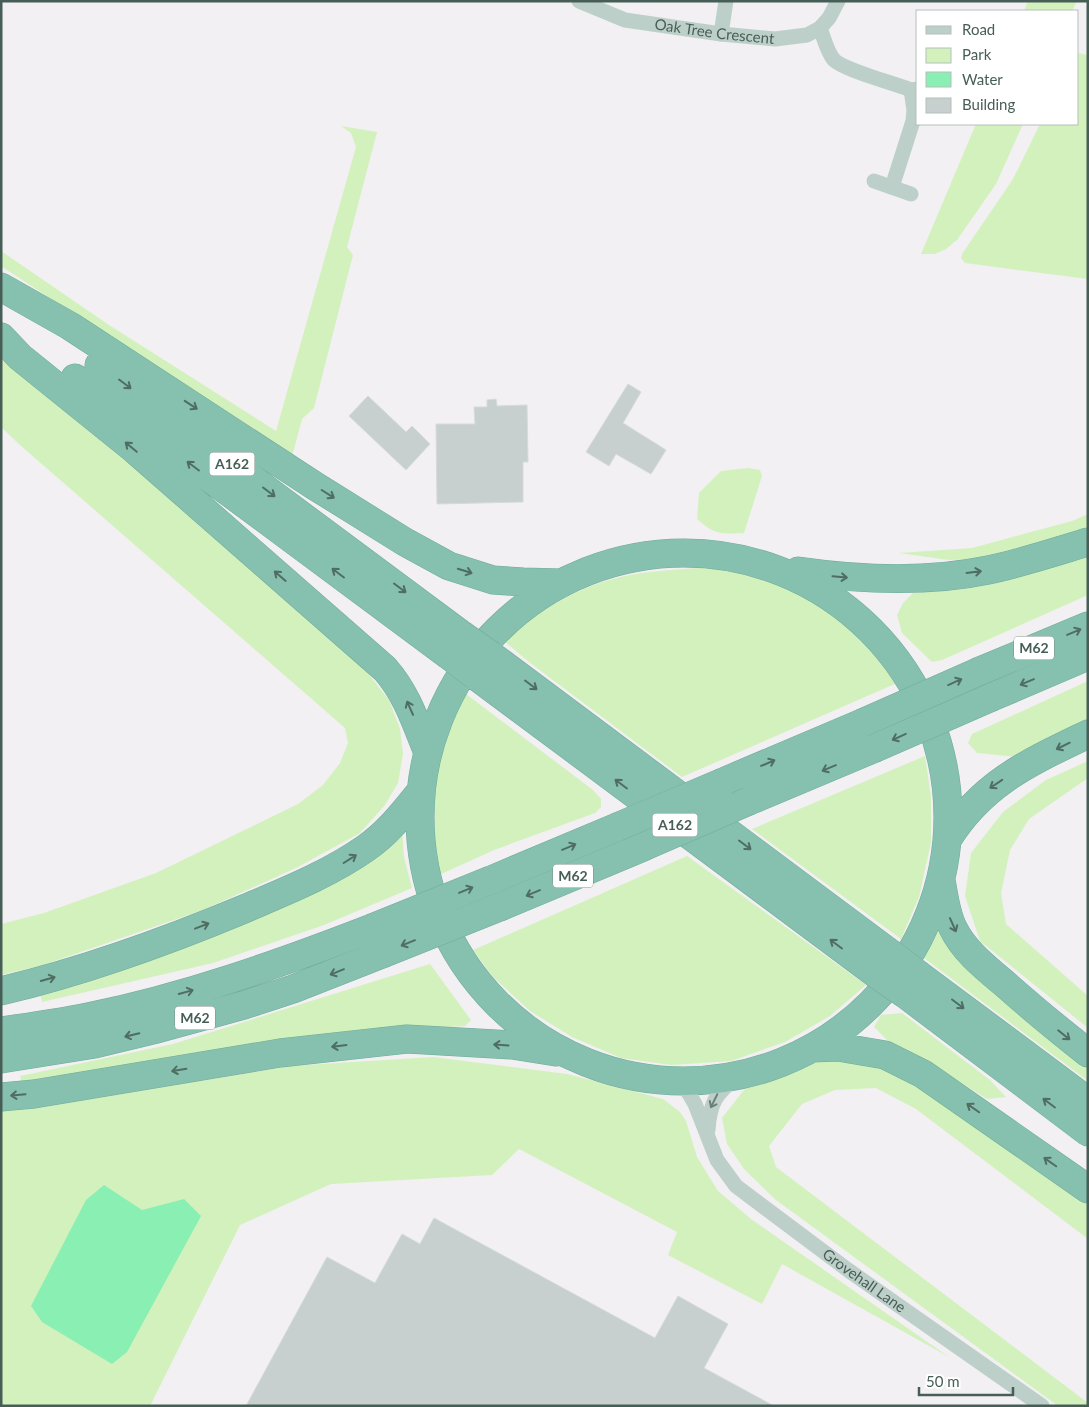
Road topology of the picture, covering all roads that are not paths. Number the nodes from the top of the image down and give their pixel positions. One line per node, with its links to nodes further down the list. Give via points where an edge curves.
1 (579, 1): 5 (street, Oak Tree Crescent, via 619,18)
2 (726, 1): 5 (street)
3 (838, 1): 4 (street)
4 (820, 28): 5 (street, Oak Tree Crescent, via 807,35 775,39); 6 (street, via 835,61)
5 (721, 34)
6 (915, 90): 8 (street, via 913,121)
7 (874, 181): 8 (street)
8 (892, 187): 9 (street)
9 (911, 194)
10 (1, 287): 16 (highway, one-way to 16, via 70,326 315,486 449,566 493,580)
11 (1, 293): 18 (highway, A162, one-way to 18)
12 (1, 324): 18 (highway, A162, one-way to 12)
13 (1, 337): 21 (highway, one-way to 13, via 405,696 385,669 134,449 20,357)
14 (1088, 542): 15 (highway, one-way to 14, via 838,577 926,578 987,570)
15 (774, 568): 16 (highway, via 710,554 660,554 605,565); 23 (highway, via 809,584 854,614 876,635 913,684 927,712 944,771 948,801)
16 (562, 582): 21 (highway, via 510,619 467,666 437,723)
17 (1088, 626): 27 (highway, M62, one-way to 17, bridge, via 88,1018 285,962 491,880)
18 (455, 644): 25 (highway, A162, bridge)
19 (1088, 656): 31 (highway, M62, one-way to 31, bridge, via 643,847 293,989 95,1044)
20 (1088, 734): 23 (highway, one-way to 23, via 989,789)
21 (428, 753): 22 (highway)
22 (421, 791): 26 (highway, one-way to 22, via 153,945 319,876 368,847 391,827); 30 (highway, via 424,865 437,909 456,951 480,984 511,1016)
23 (947, 840): 24 (highway)
24 (941, 878): 28 (highway, via 924,926 898,971 865,1009); 29 (highway, one-way to 29, via 953,928 967,948 1041,1016)
25 (912, 984): 35 (highway, A162, one-way to 35); 36 (highway, A162, one-way to 25)
26 (1, 991)
27 (1, 1031)
28 (812, 1048): 32 (highway, via 777,1064); 38 (highway, one-way to 28, via 923,1074 885,1056 838,1047)
29 (1088, 1053)
30 (567, 1054): 33 (highway, via 629,1075); 34 (highway, one-way to 34, via 512,1046 408,1040 280,1053)
31 (1, 1059)
32 (738, 1075): 33 (highway); 37 (street, Grovehall Lane, one-way to 37, via 718,1094 712,1106)
33 (674, 1080): 37 (street, Grovehall Lane, via 688,1092)
34 (1, 1097)
35 (1088, 1101)
36 (1088, 1132)
37 (708, 1137): 39 (street, Grovehall Lane, via 717,1160 736,1186 848,1270)
38 (1088, 1189)
39 (1042, 1406)

